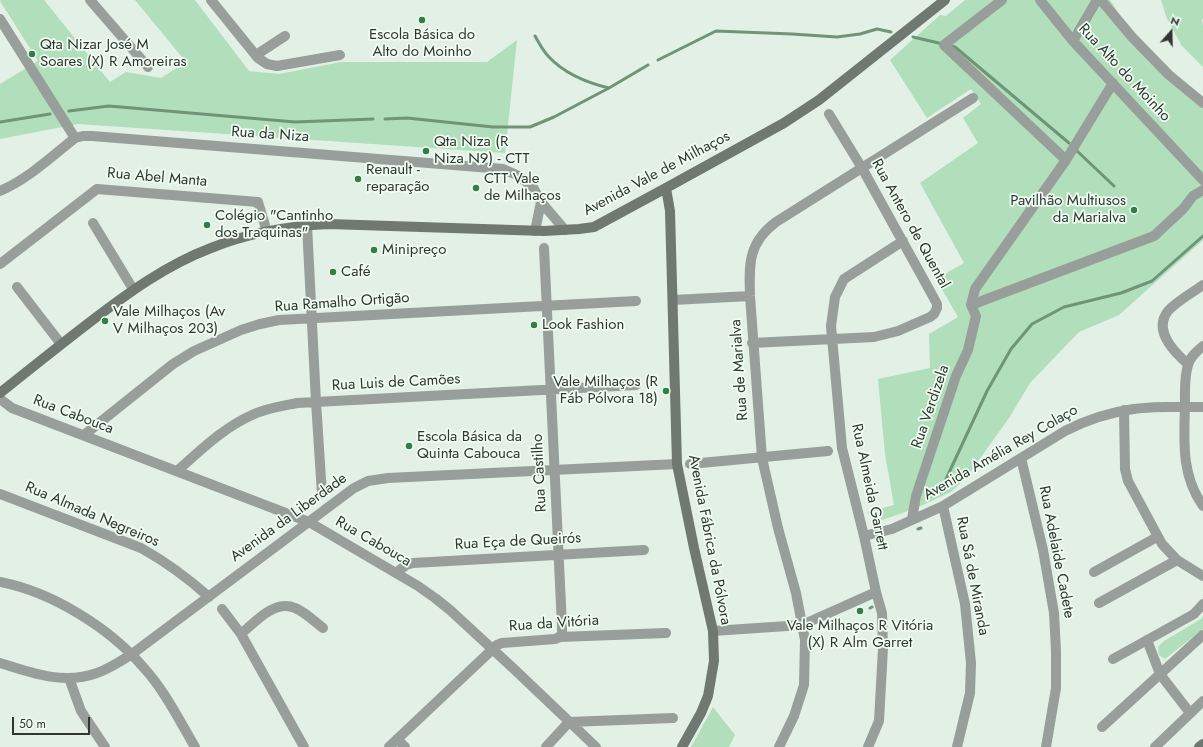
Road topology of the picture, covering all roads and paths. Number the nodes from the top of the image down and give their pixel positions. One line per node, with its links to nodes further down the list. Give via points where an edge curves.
1 (90, 0): 12 (street)
2 (211, 0): 10 (street)
3 (945, 0): 21 (street, Avenida Vale de Milhaços, via 819,100 784,123)
4 (1002, 0): 18 (street, via 947,43)
5 (1040, 0): 9 (street, Rua Alto do Moinho)
6 (1101, 1): 9 (street); 15 (street, via 1169,75)
7 (0, 19): 17 (street)
8 (285, 36): 10 (street)
9 (1073, 41): 13 (street, Rua Alto do Moinho)
10 (256, 55): 11 (street, via 267,64 277,66)
11 (340, 55)
12 (148, 67)
13 (1113, 84): 18 (street); 20 (street, Rua Alto do Moinho)
14 (974, 98): 19 (street, Rua de Marialva)
15 (1203, 104)
16 (829, 114): 19 (street, Rua Antero de Quental)
17 (76, 138): 23 (street, via 23,178); 24 (street, Rua da Niza, via 92,136 492,167 519,176 533,187)
18 (1068, 156): 39 (street, via 975,289)
19 (862, 168): 30 (street, Rua Antero de Quental); 36 (street, Rua de Marialva, via 776,222 763,234 754,247 750,262)
20 (1203, 180)
21 (666, 188): 27 (street, Avenida Vale de Milhaços, via 594,227); 37 (street, Avenida Fábrica da Pólvora, via 670,210)
22 (1203, 190): 39 (street, via 1193,196 1154,236)
23 (0, 191)
24 (541, 202): 27 (street, Rua da Niza); 28 (street)
25 (94, 223): 35 (street)
26 (307, 225): 28 (street, Avenida Vale de Milhaços); 29 (street, Avenida Vale de Milhaços); 41 (street)
27 (565, 230): 28 (street, Avenida Vale de Milhaços)
28 (536, 231)
29 (267, 232): 32 (street, Rua Abel Manta, via 258,202 97,188); 35 (street, Avenida Vale de Milhaços, via 238,238 210,248)
30 (902, 241): 42 (street, Rua Almeida Garrett, via 844,279 835,297); 42 (street, Rua Antero de Quental, via 935,299 937,308 934,314 886,334)
31 (544, 248): 40 (street, Rua Castilho)
32 (0, 264)
33 (1203, 285): 46 (street, via 1171,308 1164,320 1165,337)
34 (17, 287): 44 (street)
35 (132, 289): 44 (street, Avenida Vale de Milhaços)
36 (750, 296): 37 (street); 43 (street, Rua de Marialva)
37 (673, 300): 59 (street, Avenida Fábrica da Pólvora)
38 (636, 302): 40 (street, Rua Ramalho Ortigão)
39 (971, 305): 67 (street, Rua Verdizela, via 976,316 968,350 956,376 916,496)
40 (546, 306): 41 (street, Rua Ramalho Ortigão); 48 (street, Rua Castilho)
41 (312, 319): 51 (street); 55 (street, Rua Ramalho Ortigão, via 280,320 260,324 225,336 194,351 173,364)
42 (831, 339): 43 (street, Rua Antero de Quental); 69 (street, Rua Almeida Garrett, via 842,448)
43 (752, 343): 57 (street, Rua de Marialva)
44 (61, 344): 49 (street, Avenida Vale de Milhaços)
45 (1203, 346): 46 (street)
46 (1188, 364): 52 (street)
47 (636, 385): 48 (street, Rua Luis de Camões)
48 (550, 389): 51 (street, Rua Luis de Camões); 61 (street, Rua Castilho)
49 (0, 393)
50 (0, 399): 55 (street, Rua Cabouca, via 12,408)
51 (316, 402): 62 (street, Rua Luis de Camões, via 275,407 253,414 213,439); 64 (street)
52 (1185, 407): 53 (street, Avenida Amélia Rey Colaço); 54 (street, Avenida Amélia Rey Colaço); 66 (street, via 1185,458 1192,484)
53 (1203, 407)
54 (1124, 410): 58 (street, Avenida Amélia Rey Colaço, via 1082,423); 70 (street, via 1126,476)
55 (84, 436): 62 (street, Rua Cabouca)
56 (828, 451): 57 (street)
57 (762, 458): 60 (street); 83 (street, Rua de Marialva)
58 (1021, 458): 65 (street, Avenida Amélia Rey Colaço); 115 (street, Rua Adelaide Cadete, via 1043,550 1054,613 1056,688)
59 (677, 464): 61 (street, Avenida da Liberdade); 85 (street, Avenida Fábrica da Pólvora)
60 (690, 464)
61 (554, 470): 68 (street, Avenida da Liberdade, via 368,481 354,488); 72 (street, Rua Castilho)
62 (177, 471): 68 (street, Rua Cabouca)
63 (0, 494): 79 (street, Rua Almada Negreiros, via 141,548 187,577)
64 (322, 494)
65 (943, 506): 67 (street, Avenida Amélia Rey Colaço); 114 (street, Rua Sá de Miranda, via 965,604 971,663 970,693)
66 (1203, 506)
67 (912, 519): 69 (street, Avenida Amélia Rey Colaço, via 892,529)
68 (309, 522): 75 (street, Rua Cabouca); 79 (street, Avenida da Liberdade)
69 (864, 536): 78 (street, Rua Almeida Garrett)
70 (1157, 537): 73 (street); 74 (street)
71 (644, 550): 72 (street, Rua Eça de Queirós)
72 (559, 555): 75 (street, Rua Eça de Queirós, via 413,563); 89 (street, Rua Castilho, via 562,626)
73 (1177, 560): 76 (street); 80 (street)
74 (1094, 572)
75 (396, 573): 91 (street, Rua Cabouca, via 445,606)
76 (1203, 576)
77 (0, 582): 92 (street, via 63,605 90,621)
78 (876, 592): 83 (street); 113 (street, Rua Almeida Garrett, via 882,613 882,679 879,721)
79 (209, 597): 92 (street, Avenida da Liberdade)
80 (1099, 603)
81 (1203, 604): 90 (street, via 1194,614)
82 (222, 609): 87 (street)
83 (802, 625): 85 (street); 112 (street, Rua de Marialva, via 804,685 794,716)
84 (323, 628): 87 (street, via 296,608 283,605 272,609)
85 (713, 631): 111 (street, Avenida Fábrica da Pólvora, via 714,661 708,696)
86 (666, 633): 89 (street, Rua da Vitória)
87 (241, 634): 106 (street)
88 (1203, 635): 95 (street)
89 (560, 637): 91 (street, Rua da Vitória, via 502,643)
90 (1147, 640): 93 (street); 95 (street)
91 (493, 649): 100 (street, Rua Cabouca); 102 (street, Rua da Vitória)
92 (132, 654): 96 (street, Avenida da Liberdade, via 97,673); 105 (street, via 157,684)
93 (1113, 659)
94 (0, 663): 96 (street, Avenida da Liberdade, via 46,676)
95 (1160, 674): 98 (street); 101 (street)
96 (70, 678): 104 (street, via 81,711)
97 (1203, 701): 98 (street)
98 (1190, 713): 116 (street)
99 (673, 718): 100 (street)
100 (569, 722): 109 (street); 110 (street, Rua Cabouca)
101 (1102, 727)
102 (397, 739): 107 (street, Rua da Vitória); 108 (street)
103 (1203, 744): 117 (street)
104 (105, 747)
105 (195, 747)
106 (304, 747)
107 (388, 747)
108 (404, 747)
109 (546, 747)
110 (596, 747)
111 (682, 747)
112 (779, 747)
113 (868, 747)
114 (957, 747)
115 (1046, 747)
116 (1155, 747)
117 (1199, 747)

